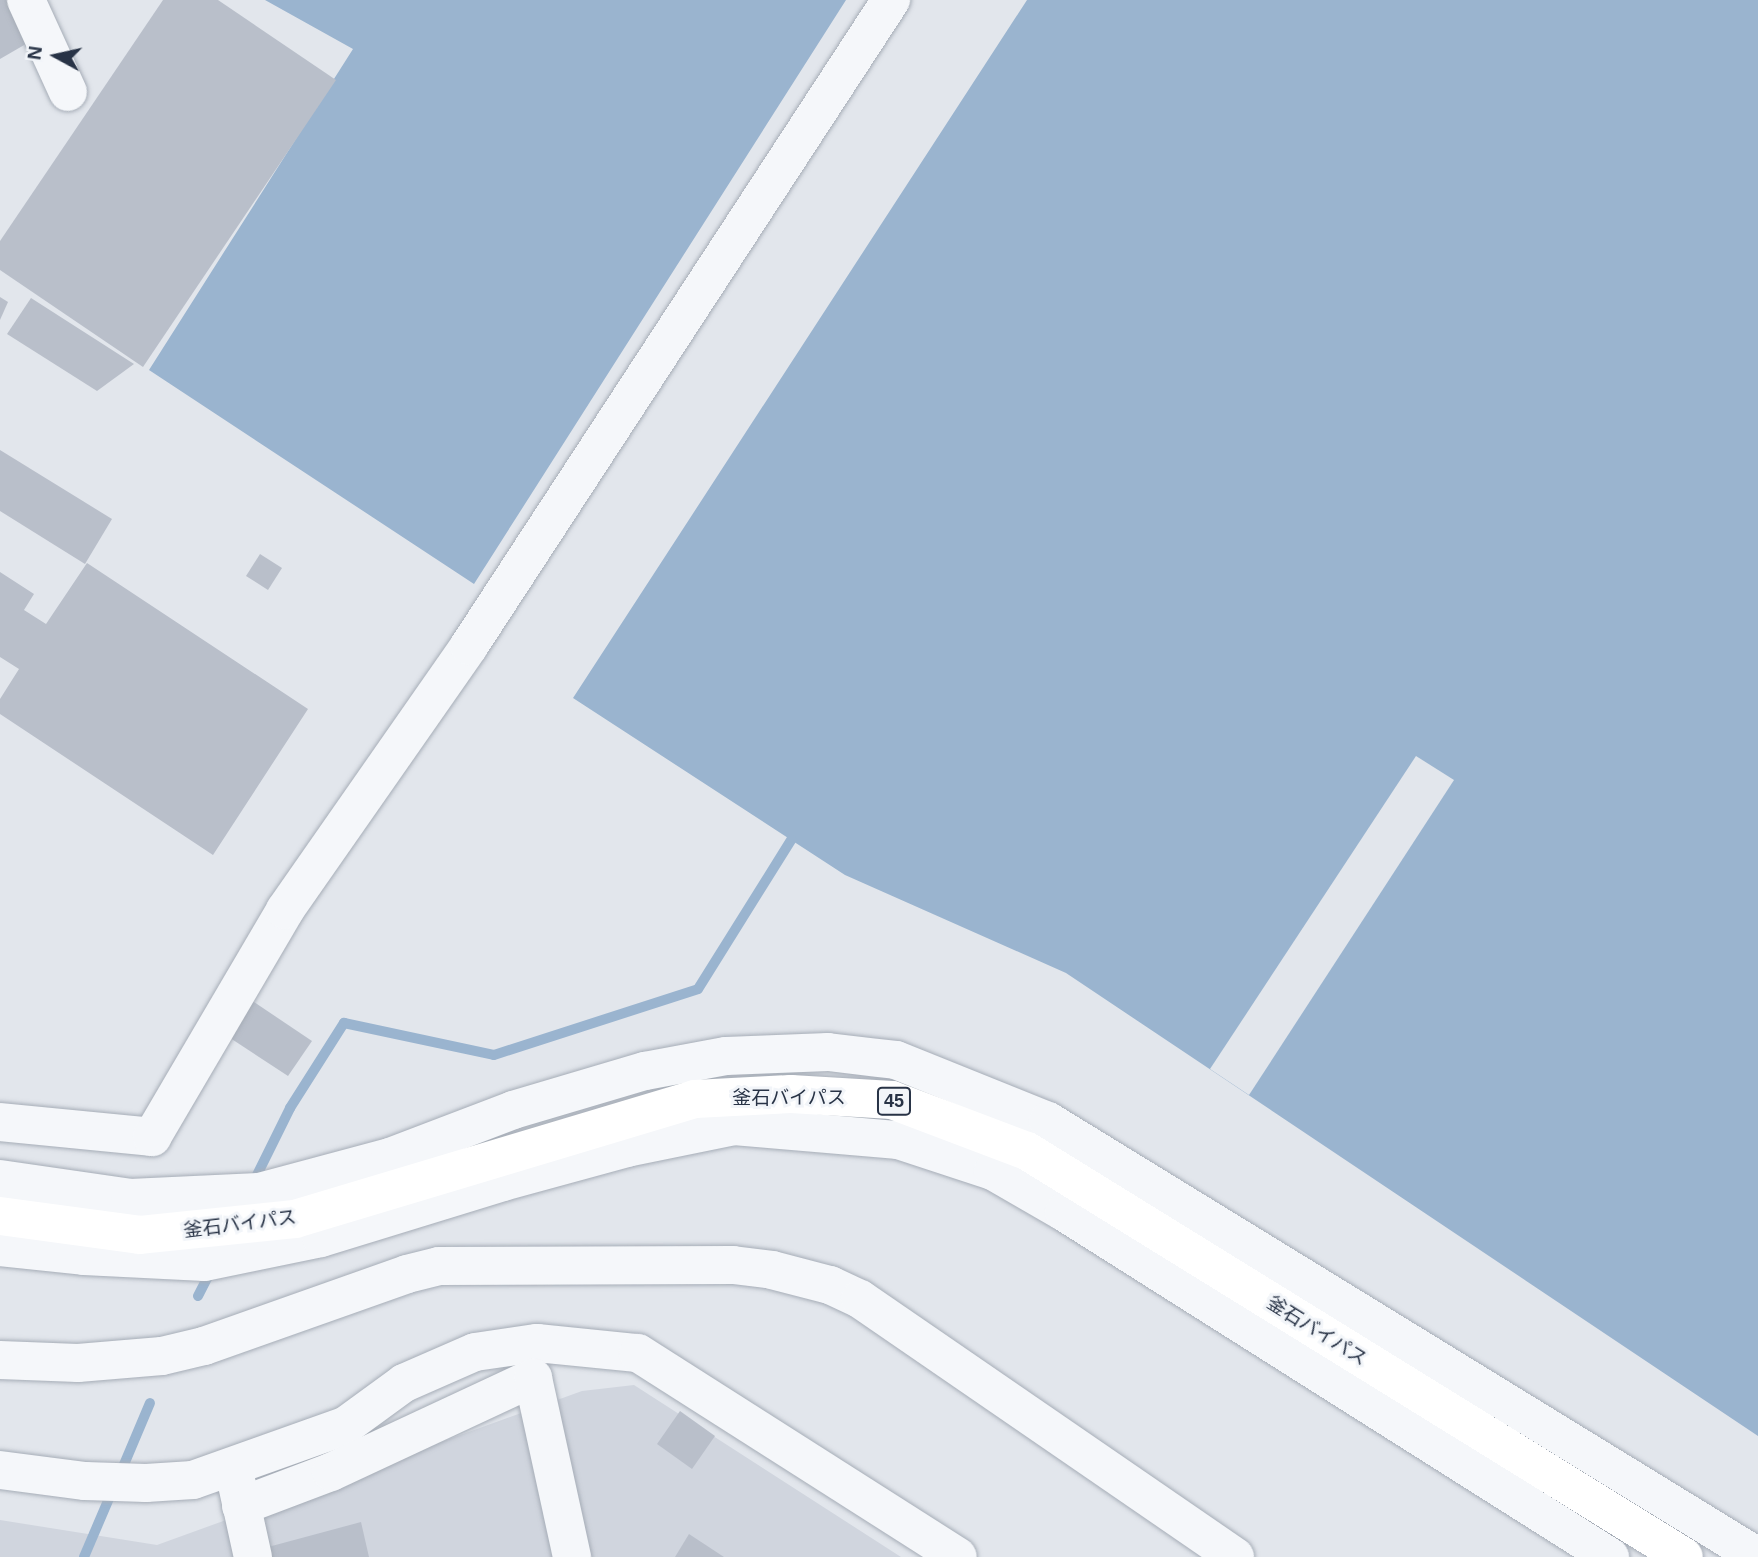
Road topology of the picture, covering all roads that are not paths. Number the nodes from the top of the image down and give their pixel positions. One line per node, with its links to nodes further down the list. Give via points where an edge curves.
1 (26, 0): 3 (street)
2 (891, 0): 4 (street, via 476,634 285,910 152,1137)
3 (68, 92)
4 (0, 1122)
5 (0, 1180): 18 (street, via 130,1198 259,1192 390,1157 513,1110 645,1071 726,1056 828,1052 896,1060 1048,1121)
6 (0, 1216): 17 (highway, 釜石バイパス / 45, via 140,1235 295,1219 695,1099 791,1094 892,1100 1027,1151)
7 (0, 1247): 16 (street, via 205,1262 321,1238 627,1148 734,1126 898,1140 993,1171 1052,1205)
8 (0, 1360): 15 (street, via 78,1363 162,1356 439,1266 733,1265 830,1285 860,1299)
9 (233, 1468): 10 (street, via 192,1480 146,1483); 11 (street); 14 (street, via 345,1426 404,1383 475,1352 537,1343 638,1353)
10 (0, 1470)
11 (242, 1506): 12 (street); 13 (street, via 331,1472 533,1378)
12 (253, 1557)
13 (572, 1557)
14 (958, 1557)
15 (1235, 1557)
16 (1610, 1557)
17 (1684, 1557)
18 (1758, 1557)

